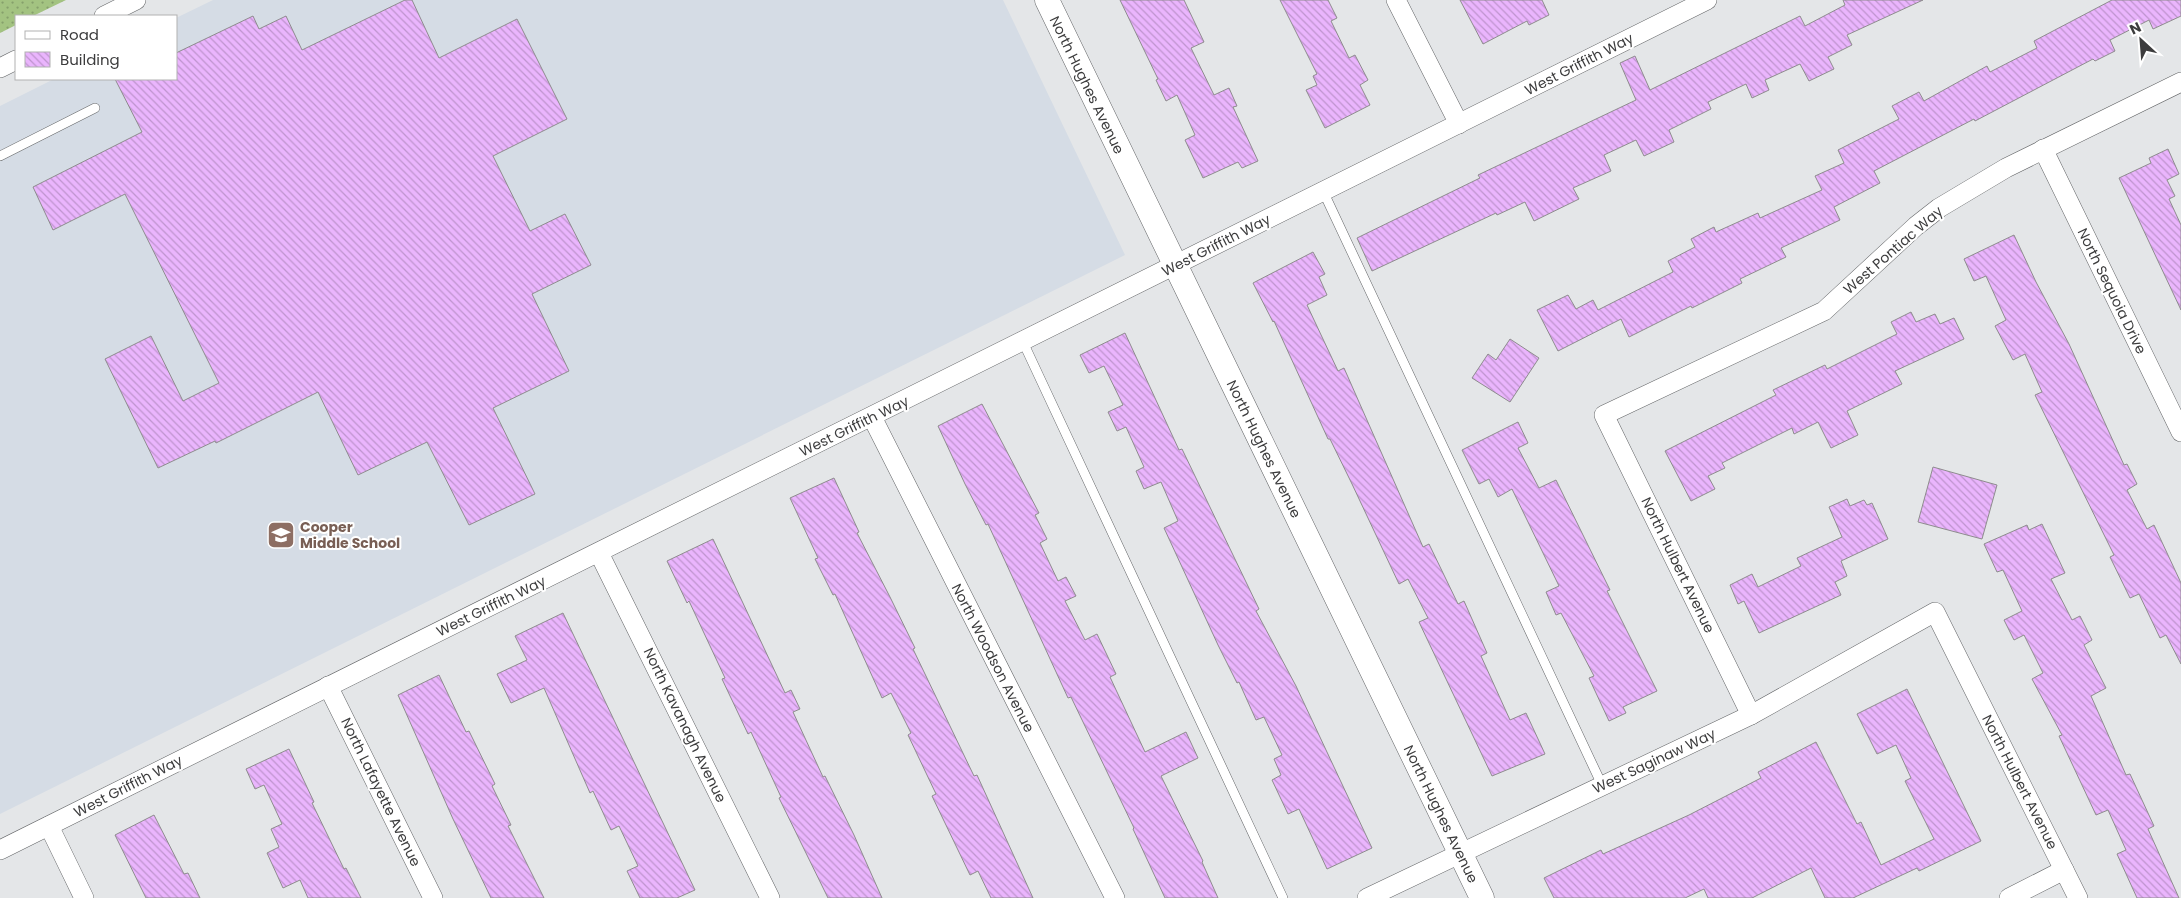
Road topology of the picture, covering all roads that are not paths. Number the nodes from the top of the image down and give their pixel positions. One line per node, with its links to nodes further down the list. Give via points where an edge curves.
1 (136, 0): 5 (street)
2 (1047, 0): 14 (street, North Hughes Avenue)
3 (1396, 0): 10 (street)
4 (1707, 0): 10 (street, West Griffith Way)
5 (106, 15)
6 (15, 60): 7 (street)
7 (0, 68)
8 (2181, 82): 11 (street, West Pontiac Way)
9 (95, 108): 12 (lane)
10 (1459, 124): 13 (street, West Griffith Way)
11 (2042, 149): 16 (street, West Pontiac Way, via 1940,208 1824,311); 18 (street, North Sequoia Drive)
12 (0, 156)
13 (1322, 191): 14 (street, West Griffith Way); 23 (lane)
14 (1174, 266): 15 (street, West Griffith Way); 26 (street, North Hughes Avenue)
15 (1023, 342): 17 (street, West Griffith Way); 32 (lane)
16 (1604, 415): 22 (street, North Hulbert Avenue)
17 (872, 417): 19 (street, West Griffith Way); 31 (street, North Woodson Avenue)
18 (2181, 432)
19 (599, 553): 21 (street, West Griffith Way); 30 (street, North Kavanagh Avenue)
20 (1935, 612): 22 (street, West Saginaw Way); 27 (street, North Hulbert Avenue)
21 (328, 686): 24 (street, West Griffith Way); 29 (street, North Lafayette Avenue)
22 (1751, 715): 23 (street, West Saginaw Way)
23 (1602, 785): 26 (street, West Saginaw Way)
24 (49, 826): 25 (street, West Griffith Way); 28 (street)
25 (0, 850)
26 (1460, 852): 33 (street, West Saginaw Way); 34 (street, North Hughes Avenue)
27 (2064, 870): 35 (street); 36 (street, North Hulbert Avenue)
28 (84, 898)
29 (433, 898)
30 (770, 898)
31 (1115, 898)
32 (1283, 898)
33 (1366, 898)
34 (1482, 898)
35 (2009, 898)
36 (2078, 898)

